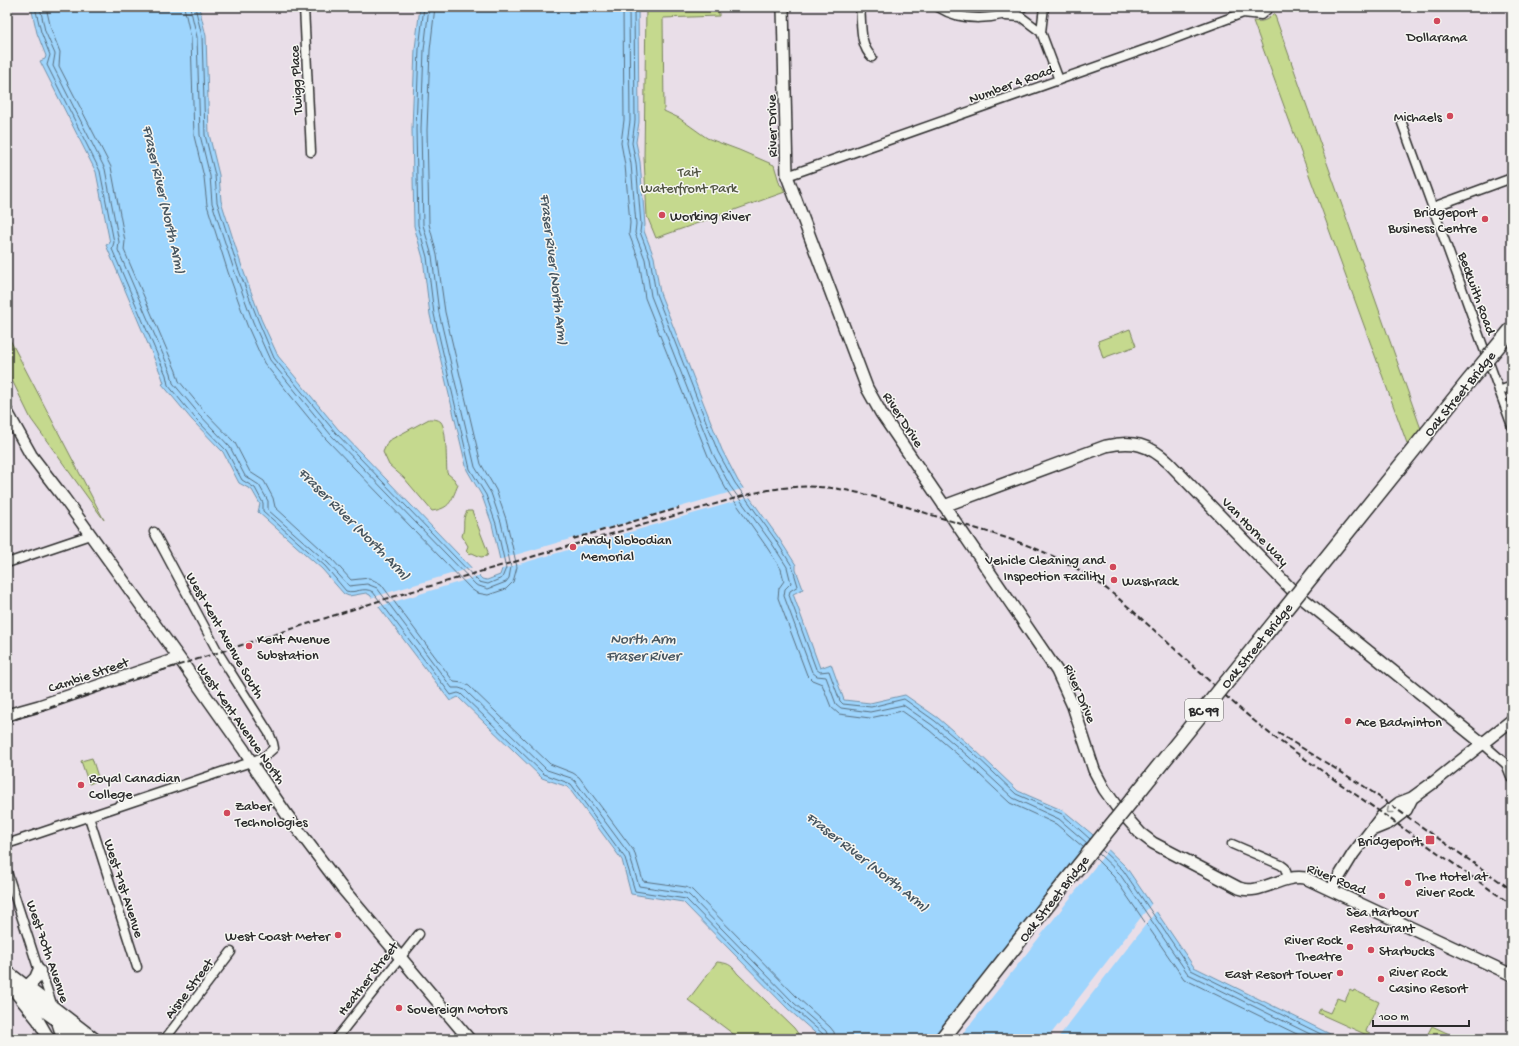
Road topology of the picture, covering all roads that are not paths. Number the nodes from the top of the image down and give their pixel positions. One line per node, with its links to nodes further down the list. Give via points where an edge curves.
1 (304, 7): 14 (street, Twigg Place)
2 (783, 7): 15 (street, River Drive)
3 (860, 7): 11 (street, via 863,42)
4 (938, 7): 9 (street, via 972,18)
5 (1023, 7): 9 (street)
6 (1044, 7): 10 (street)
7 (1270, 7): 8 (street, Number 4 Road, via 1261,15)
8 (1245, 10): 12 (street, Number 4 Road)
9 (1000, 16): 10 (street, via 1021,17)
10 (1041, 32): 12 (street)
11 (872, 57)
12 (1059, 80): 15 (street, Number 4 Road)
13 (1402, 123): 17 (street, Beckwith Road)
14 (311, 152)
15 (787, 176): 24 (street, River Drive, via 873,401)
16 (1512, 178): 17 (street)
17 (1433, 207): 21 (street, Beckwith Road)
18 (1512, 329): 60 (highway, Oak Street Bridge / BC 99, bridge, via 1097,842)
19 (1512, 340): 61 (highway, Oak Street Bridge / BC 99, via 1412,461)
20 (1512, 386): 21 (street)
21 (1499, 391): 23 (street, Beckwith Road)
22 (7, 412): 26 (street, West Kent Avenue North, via 31,455)
23 (1512, 426)
24 (944, 506): 31 (street, Van Horne Way, via 1106,446 1129,443 1147,447 1169,463 1291,589); 35 (street, River Drive, via 1057,672 1073,706 1094,770)
25 (154, 532): 32 (street, West Kent Avenue South, via 218,654 269,732 274,748 259,760)
26 (90, 535): 27 (street); 28 (street, West Kent Avenue North)
27 (7, 563)
28 (179, 658): 29 (street, Cambie Street); 32 (street, West Kent Avenue North)
29 (7, 715)
30 (1512, 720): 31 (street)
31 (1482, 743): 33 (street, Van Horne Way); 41 (street, via 1412,798 1399,803 1382,816 1353,854)
32 (251, 762): 36 (street); 44 (street, West Kent Avenue North, via 342,888)
33 (1510, 770): 34 (street)
34 (1512, 779)
35 (1116, 806): 40 (street, River Road, via 1140,833 1154,843 1239,888 1251,890)
36 (88, 817): 37 (street); 45 (street, West 71st Avenue)
37 (7, 844)
38 (1232, 844): 40 (street, via 1281,865 1285,868)
39 (7, 872): 46 (street, West 70th Avenue)
40 (1288, 878): 41 (street, River Road, via 1304,878)
41 (1331, 890): 48 (street, River Road)
42 (419, 934): 44 (street, Heather Street)
43 (231, 952): 57 (street, Aisne Street)
44 (400, 957): 58 (street, Heather Street); 59 (street, West Kent Avenue North)
45 (137, 967)
46 (39, 971): 50 (main road); 51 (street, West 70th Avenue)
47 (7, 972): 50 (main road)
48 (1512, 975)
49 (10, 986): 52 (main road); 53 (street, via 38,1020)
50 (27, 987): 51 (main road)
51 (53, 1007): 52 (street, West 70th Avenue); 56 (main road)
52 (57, 1020): 54 (street, West 70th Avenue); 55 (main road)
53 (48, 1039)
54 (63, 1039)
55 (80, 1039)
56 (94, 1039)
57 (166, 1039)
58 (336, 1039)
59 (469, 1039)
60 (942, 1039)
61 (951, 1039)

